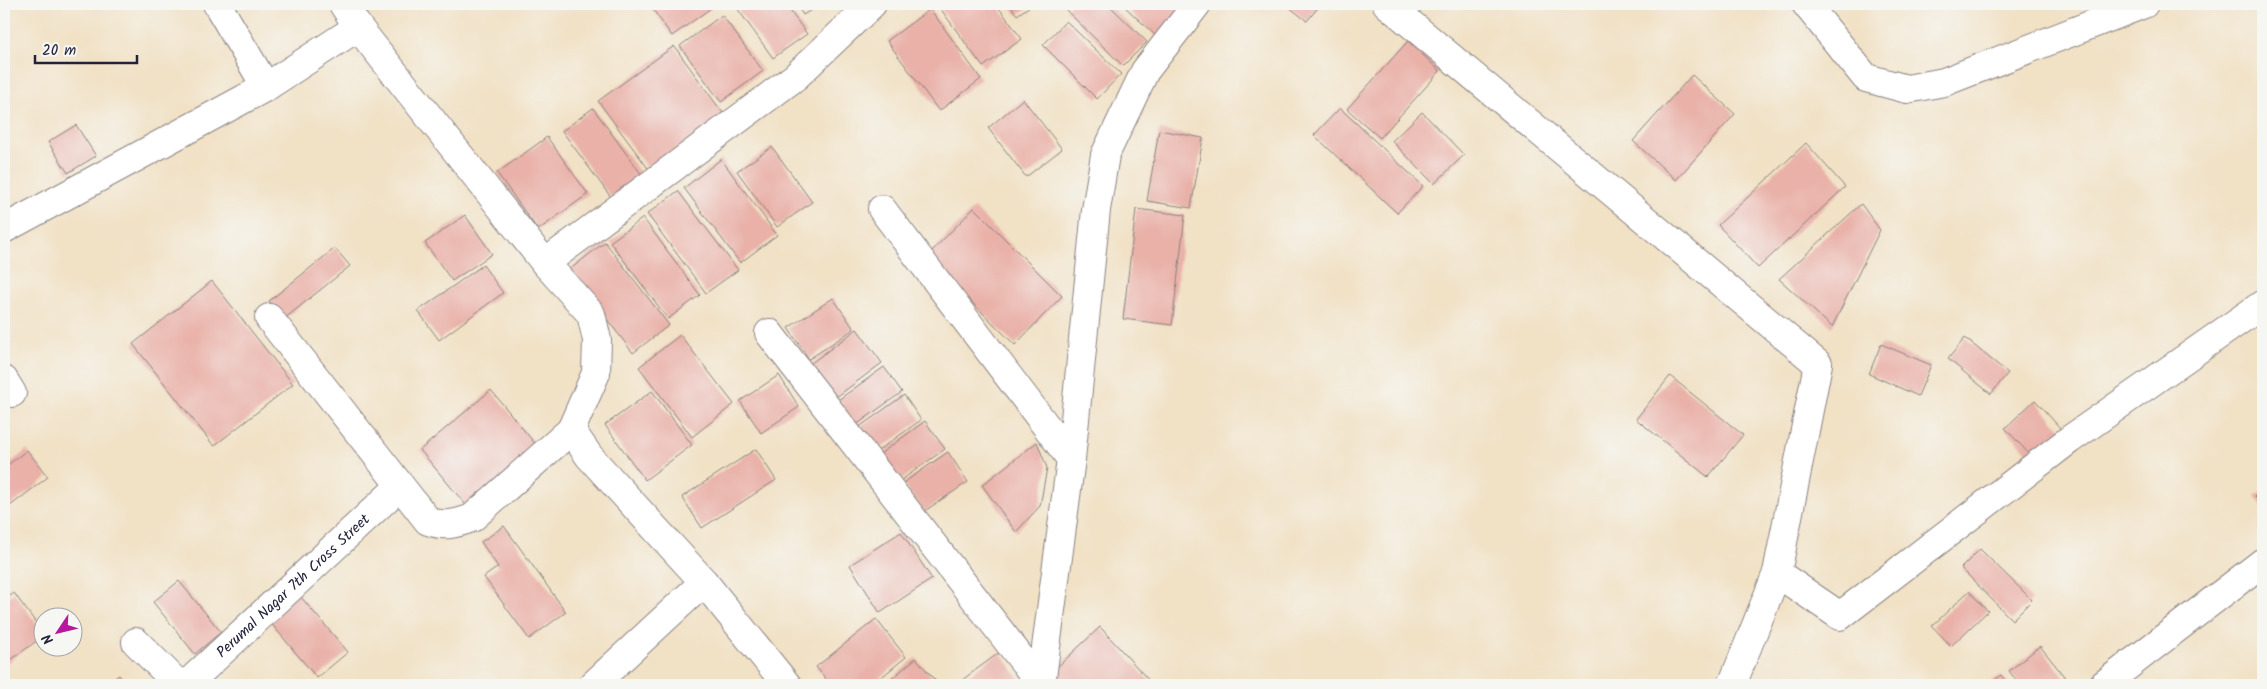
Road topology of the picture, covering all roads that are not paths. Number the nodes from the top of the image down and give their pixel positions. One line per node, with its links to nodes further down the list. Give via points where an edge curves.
1 (217, 4): 9 (street)
2 (343, 4): 8 (street)
3 (872, 4): 12 (street, via 796,77)
4 (1198, 4): 17 (street, via 1145,71 1105,155 1096,210)
5 (1387, 4): 20 (street, via 1818,364)
6 (1806, 4): 7 (street, via 1866,78 1907,89 1944,82)
7 (2144, 4)
8 (358, 27): 9 (street); 12 (street)
9 (266, 87): 11 (street)
10 (882, 209): 17 (street)
11 (4, 228)
12 (545, 263): 16 (street, via 591,314 597,340 596,373)
13 (2263, 304): 20 (street, via 2070,440 1840,616)
14 (269, 318): 18 (street)
15 (769, 333): 27 (street)
16 (571, 430): 18 (street, via 472,518 458,524 440,526 428,521); 21 (street, via 589,456)
17 (1071, 459): 27 (street)
18 (400, 486): 24 (street, Perumal Nagar 7th Cross Street)
19 (2263, 562): 29 (street)
20 (1777, 573): 28 (street)
21 (704, 582): 25 (street); 26 (street)
22 (136, 642): 23 (street)
23 (179, 685)
24 (186, 685)
25 (593, 685)
26 (787, 685)
27 (1041, 685)
28 (1732, 685)
29 (2103, 685)

